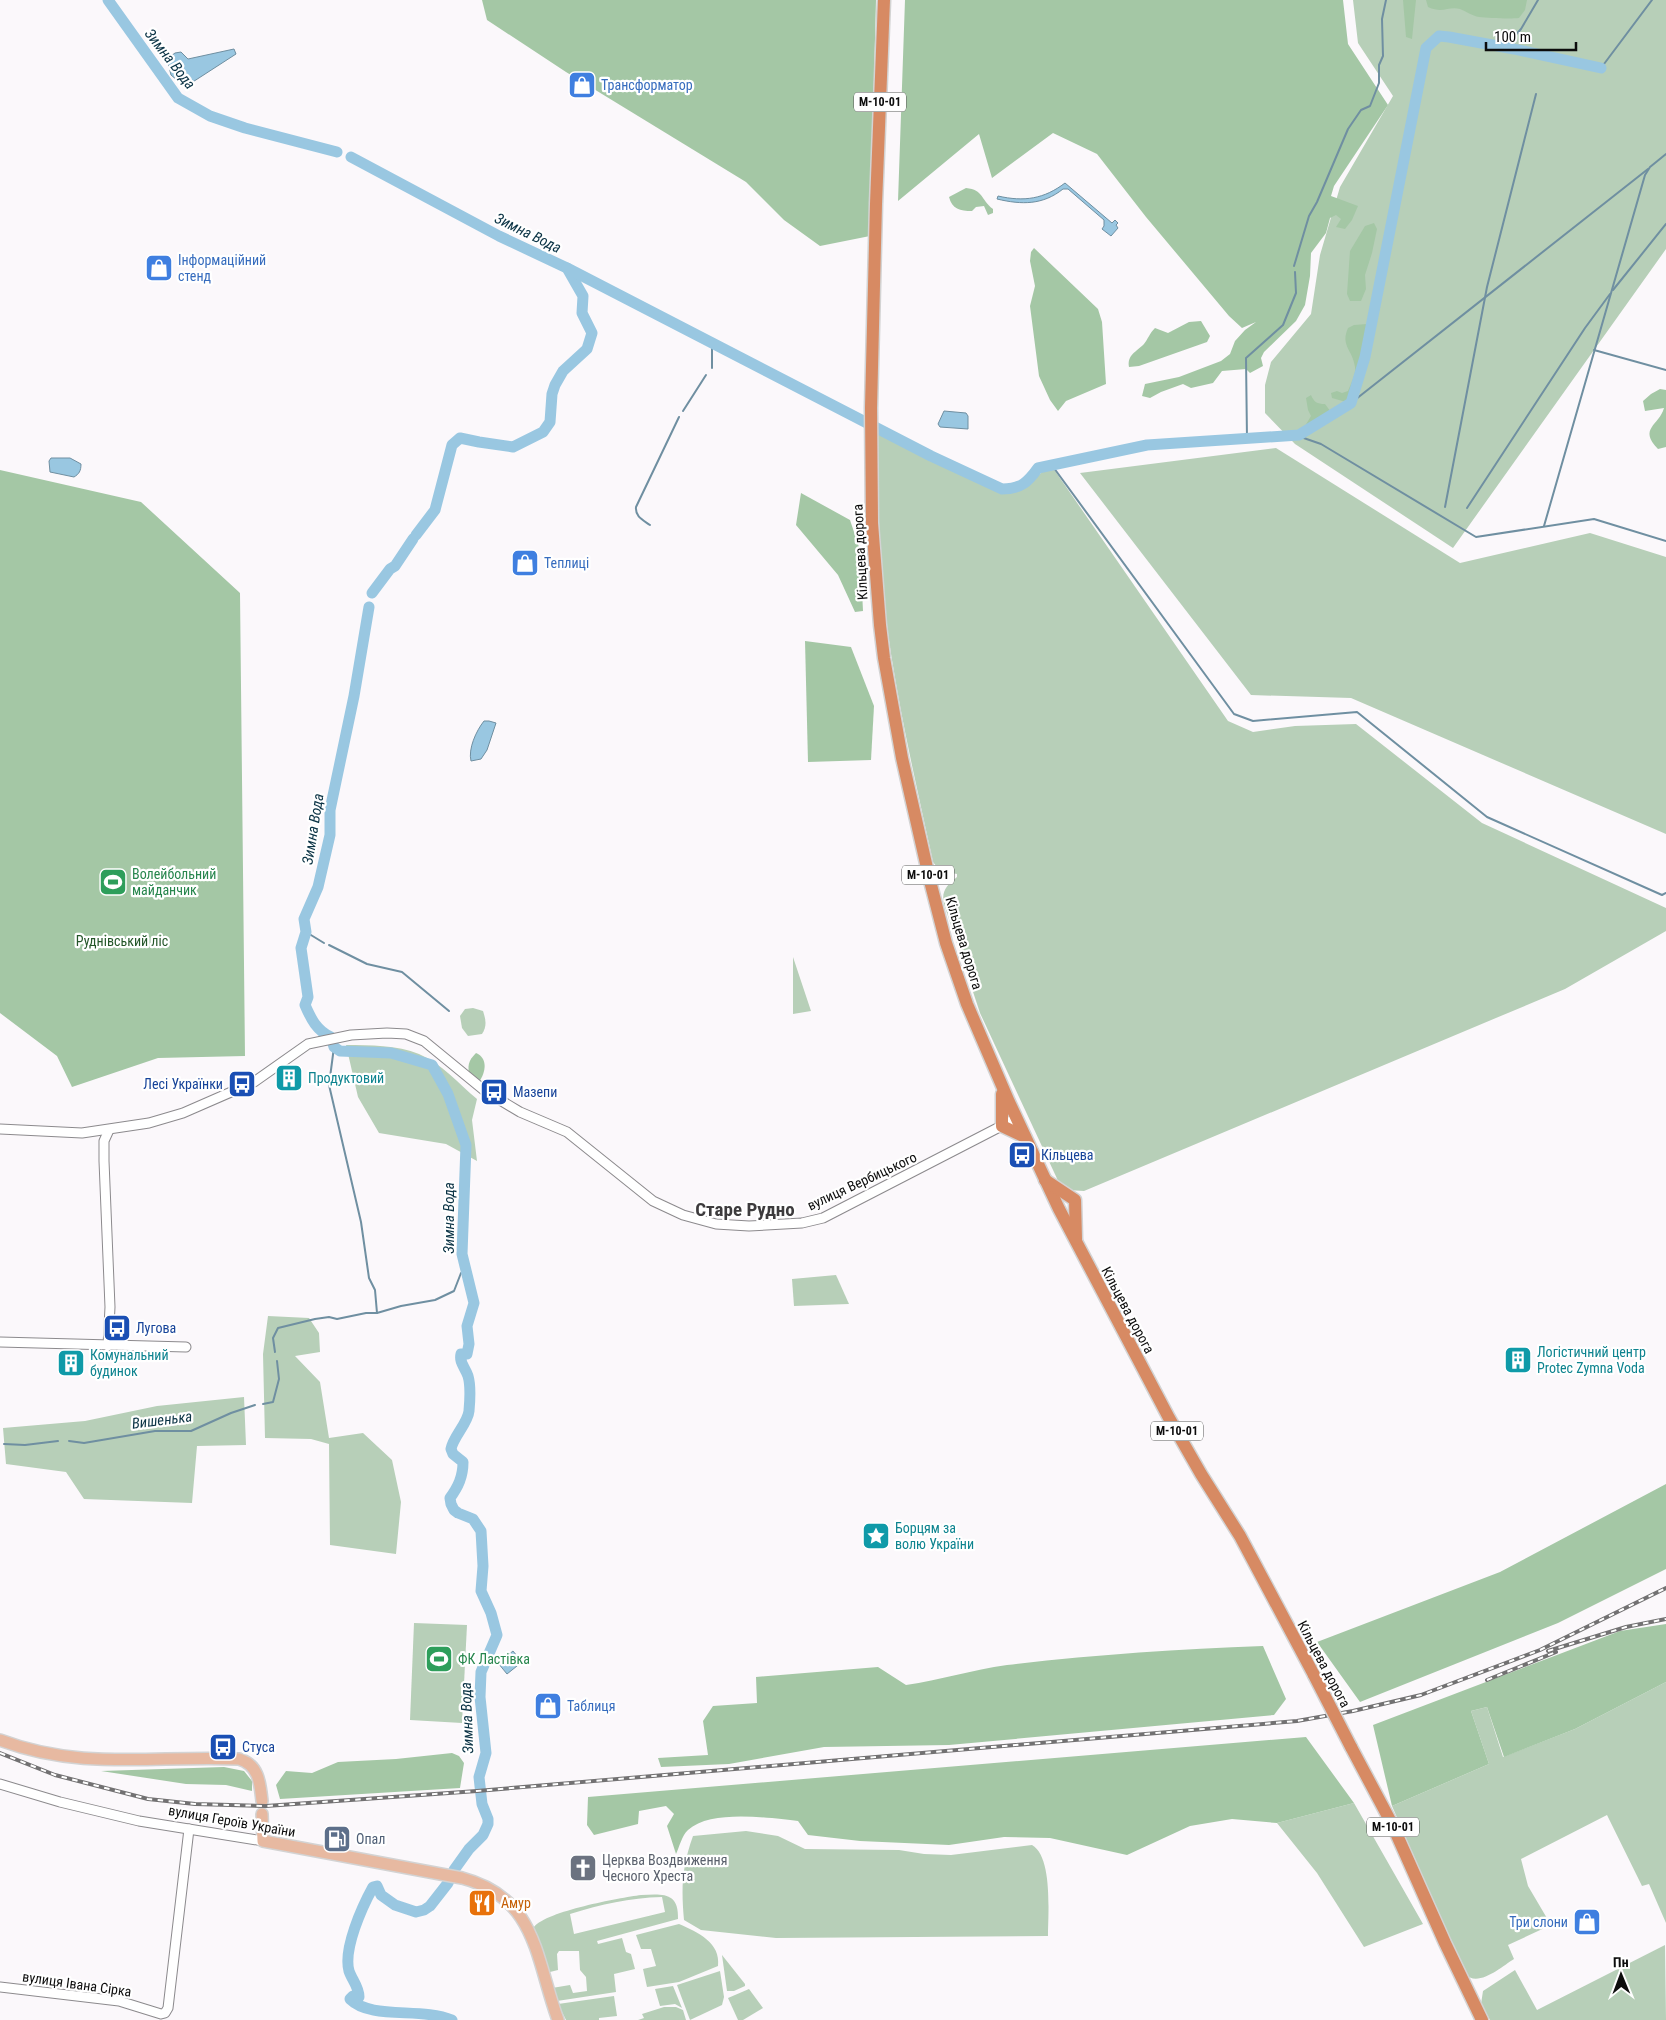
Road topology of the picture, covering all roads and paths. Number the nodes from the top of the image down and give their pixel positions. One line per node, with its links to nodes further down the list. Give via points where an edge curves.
1 (884, 0): 2 (highway, Кільцева дорога / М-10-01, via 871,408 872,523 880,625 902,758 946,944)
2 (1002, 1086): 3 (highway, Кільцева дорога / М-10-01); 4 (highway)
3 (1017, 1118): 4 (street, вулиця Вербицького); 7 (highway, Кільцева дорога / М-10-01)
4 (1002, 1126): 6 (street, вулиця Вербицького, via 823,1218 784,1225 749,1226 716,1224 682,1215 653,1201 567,1132 520,1112 486,1091 424,1041 406,1034 344,1036 308,1044 254,1082 183,1113); 7 (highway)
5 (0, 1129): 6 (street, вулиця Вербицького, via 82,1133)
6 (109, 1130): 11 (street, via 104,1141 110,1307)
7 (1025, 1137): 8 (highway, Кільцева дорога / М-10-01)
8 (1045, 1180): 9 (highway, Кільцева дорога / М-10-01); 9 (highway, via 1076,1200)
9 (1076, 1243): 21 (highway, Кільцева дорога / М-10-01, bridge, via 1201,1474 1240,1536 1392,1824)
10 (0, 1342): 11 (street)
11 (108, 1346): 12 (street)
12 (186, 1347)
13 (0, 1740): 15 (main road, via 51,1755 88,1760 239,1758 254,1768)
14 (0, 1784): 17 (street, вулиця Героїв України, via 139,1821)
15 (262, 1801)
16 (262, 1814): 18 (main road)
17 (189, 1829): 18 (street, вулиця Героїв України); 19 (street, вулиця Івана Сірка, via 165,2013 119,2001)
18 (263, 1840): 20 (main road, вулиця Героїв України, via 462,1878 490,1888 503,1896 521,1915)
19 (0, 1987)
20 (558, 2020)
21 (1482, 2020)

